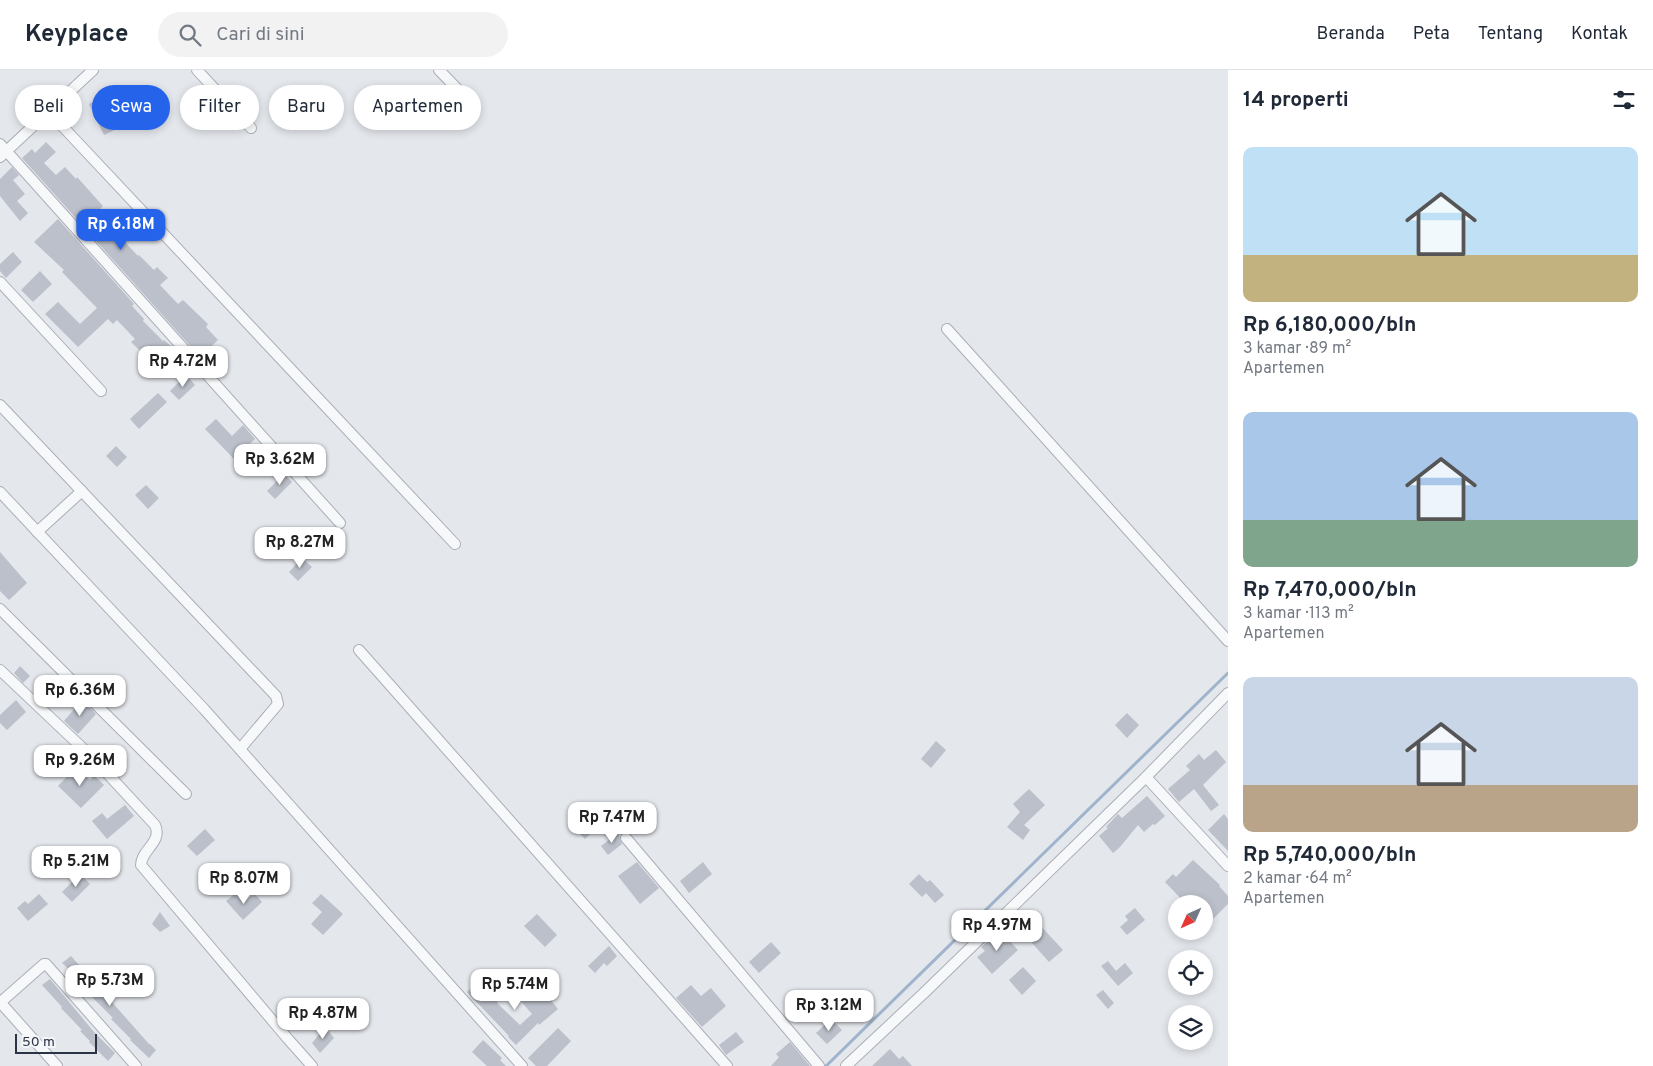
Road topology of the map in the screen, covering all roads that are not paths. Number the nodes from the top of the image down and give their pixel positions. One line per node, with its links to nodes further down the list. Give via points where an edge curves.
1 (93, 70): 4 (street)
2 (197, 70): 5 (street)
3 (439, 70): 6 (street)
4 (77, 85)
5 (211, 85)
6 (454, 85)
7 (27, 130): 9 (street)
8 (65, 130): 18 (street)
9 (2, 151): 16 (street)
10 (0, 282): 12 (street)
11 (947, 328): 20 (street)
12 (101, 391)
13 (0, 405): 14 (street)
14 (82, 491): 17 (street); 24 (street, via 276,696 278,704)
15 (0, 492): 17 (street)
16 (340, 523)
17 (37, 532): 24 (street)
18 (455, 544)
19 (0, 609): 26 (street)
20 (1228, 641)
21 (358, 650): 34 (street)
22 (0, 670): 32 (street, via 93,758 155,825 158,836 141,859 141,865)
23 (1228, 694): 25 (street)
24 (240, 749): 33 (street)
25 (1146, 777): 28 (street); 35 (street)
26 (186, 794)
27 (626, 838): 29 (street)
28 (1228, 866)
29 (818, 1065)
30 (57, 1066): 31 (street, via 1,1004 44,964)
31 (136, 1066)
32 (312, 1066)
33 (522, 1066)
34 (727, 1066)
35 (846, 1066)

